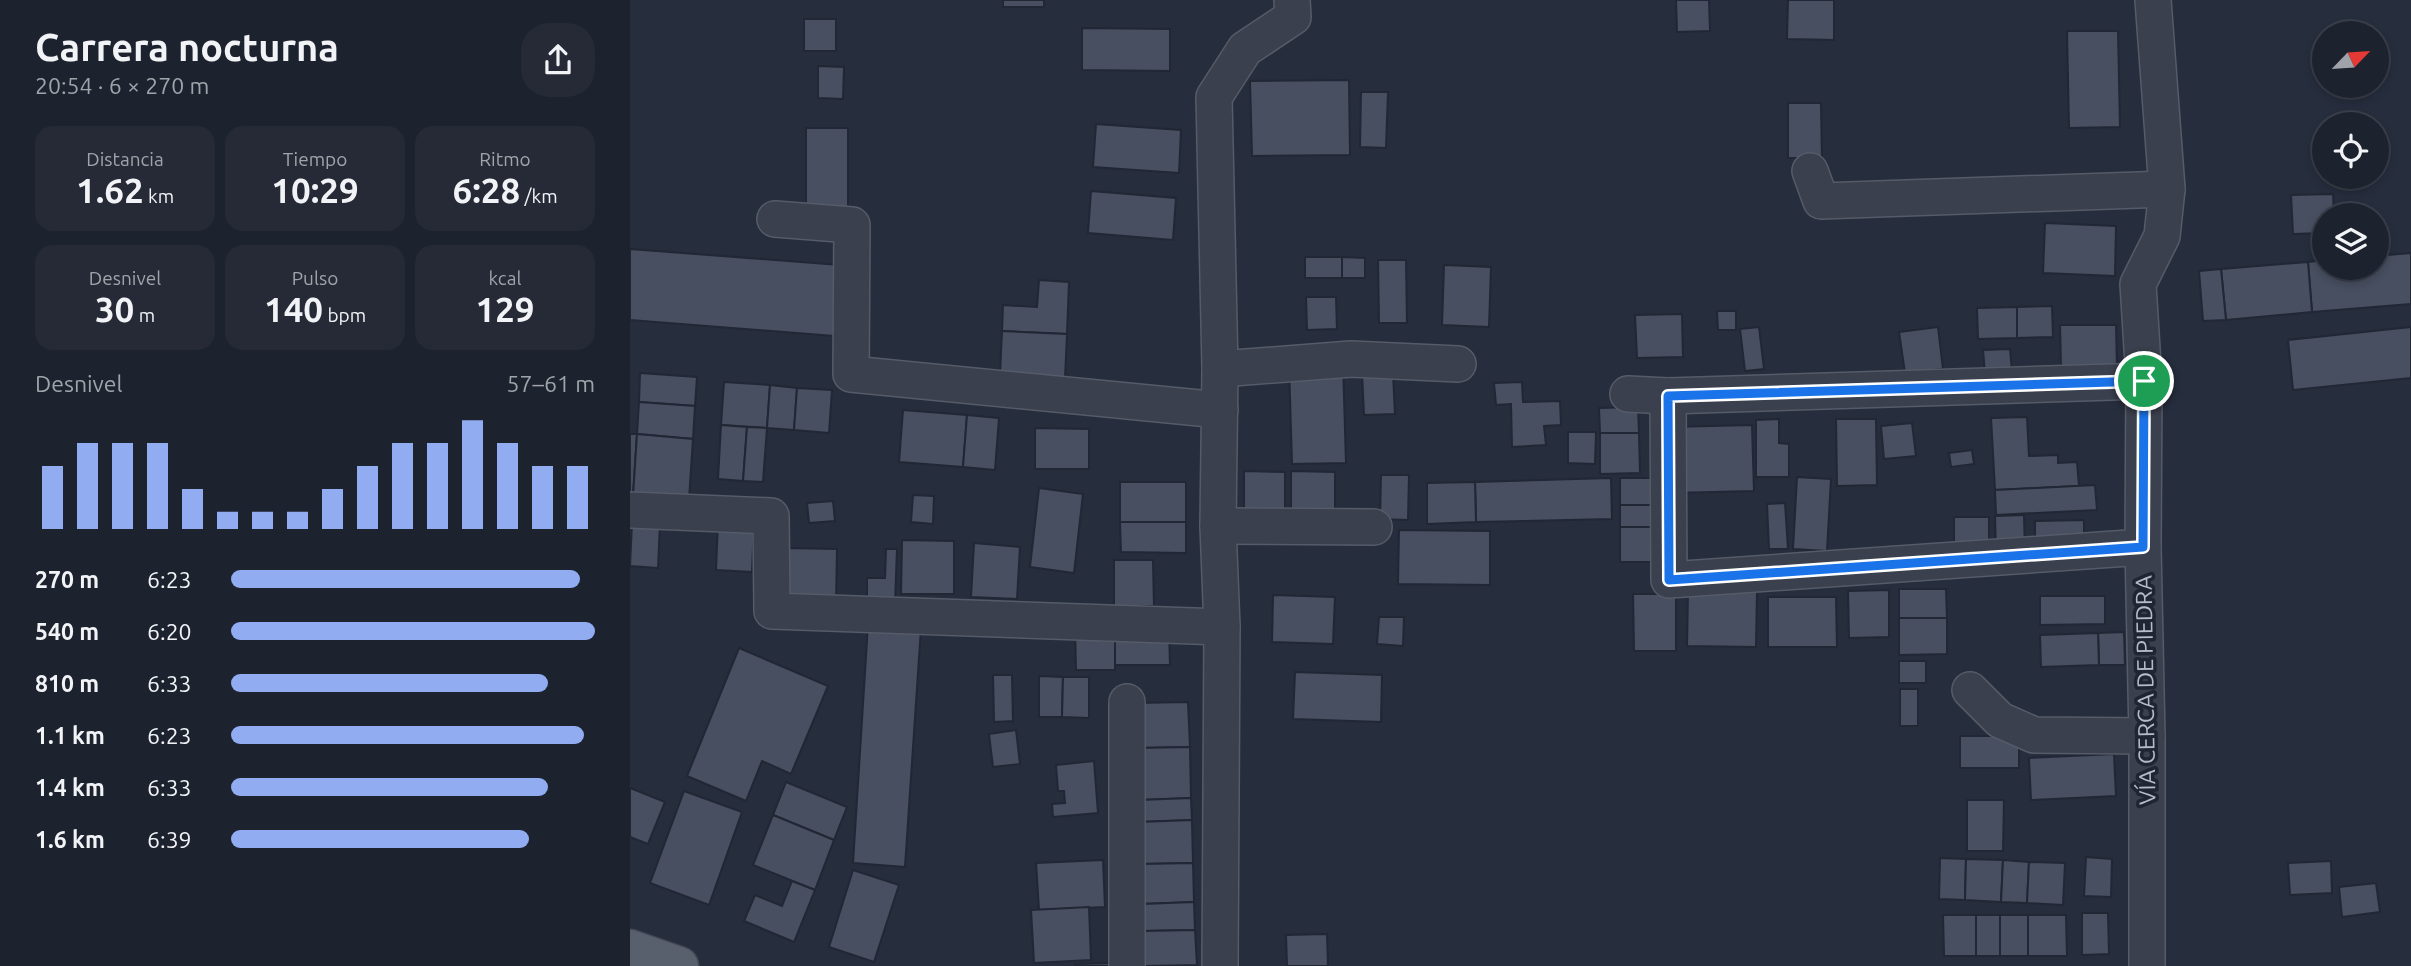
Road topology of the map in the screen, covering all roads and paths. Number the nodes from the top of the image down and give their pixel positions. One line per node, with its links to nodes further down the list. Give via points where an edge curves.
1 (1292, 0): 7 (street, via 1293,18 1245,49 1214,97)
2 (2153, 0): 4 (street, VÍA CERCA DE PIEDRA)
3 (1810, 171): 4 (street, via 1821,201)
4 (2166, 189): 8 (street, VÍA CERCA DE PIEDRA, via 2162,236 2138,284)
5 (775, 219): 11 (street, via 852,225 851,374)
6 (1458, 364): 7 (street, via 1351,359)
7 (1220, 369): 11 (street)
8 (2144, 381): 10 (street); 15 (street, VÍA CERCA DE PIEDRA)
9 (1628, 394): 10 (street)
10 (1668, 396): 15 (street, via 1669,580)
11 (1220, 410): 13 (street)
12 (630, 510): 16 (street, via 771,516 772,611)
13 (1218, 526): 14 (street); 16 (street)
14 (1374, 527)
15 (2143, 547): 19 (street, VÍA CERCA DE PIEDRA)
16 (1222, 627): 23 (street)
17 (1970, 690): 19 (street, via 2000,720 2034,735)
18 (1126, 702): 22 (street)
19 (2147, 736): 24 (street, VÍA CERCA DE PIEDRA)
20 (630, 949): 21 (main road)
21 (679, 966)
22 (1127, 966)
23 (1220, 966)
24 (2147, 966)

